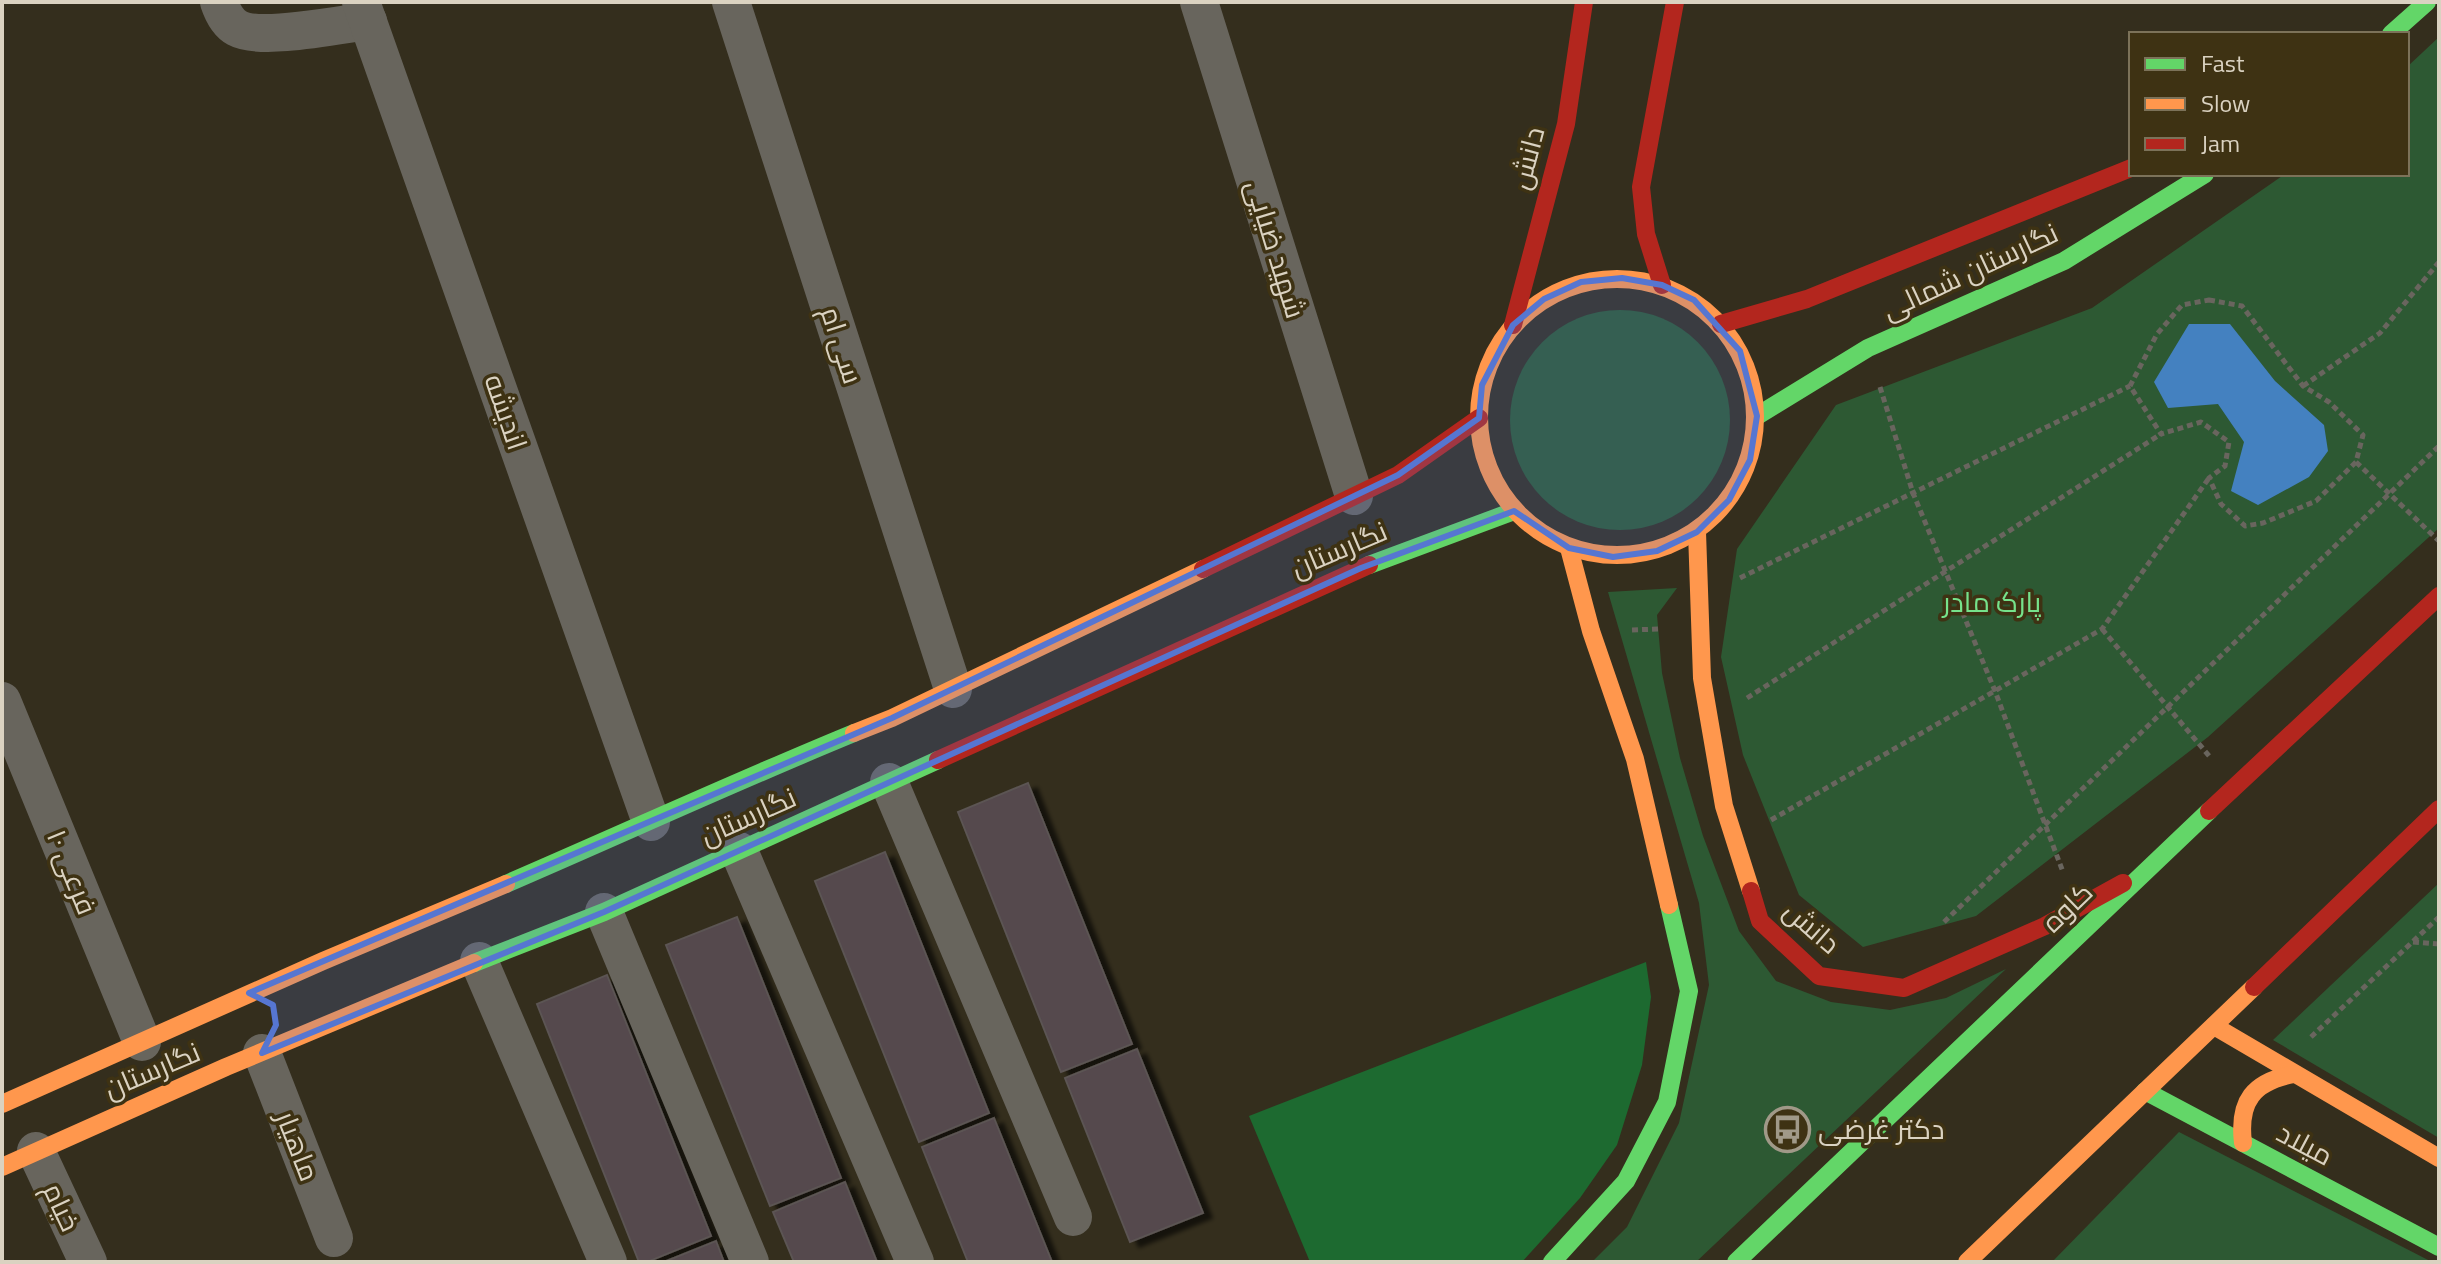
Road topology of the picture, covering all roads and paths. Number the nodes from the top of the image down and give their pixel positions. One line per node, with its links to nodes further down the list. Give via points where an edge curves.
1 (219, 2): 7 (street, via 235,27 260,34)
2 (731, 2): 37 (street, سی ام)
3 (1199, 2): 26 (street, شهید ضیایی)
4 (1584, 2): 14 (main road, دانش, via 1566,124)
5 (1675, 2): 12 (main road, via 1641,187 1646,234)
6 (2427, 2): 8 (main road)
7 (364, 12): 45 (street, اندیشه)
8 (2393, 32)
9 (2129, 169): 13 (main road, نگارستان شمالی, via 1807,299)
10 (2202, 176): 15 (main road, نگارستان شمالی, via 2064,261)
11 (2439, 262): 17 (path, via 2380,333)
12 (1662, 285): 13 (main road, via 1694,300); 14 (main road, via 1622,278 1581,282 1544,299)
13 (1721, 324): 18 (main road, via 1749,372)
14 (1513, 325): 19 (main road, via 1494,353 1482,385)
15 (1868, 348): 18 (main road, نگارستان شمالی); 24 (path)
16 (2130, 386): 17 (path, via 2157,334 2182,305 2209,300 2242,306); 20 (path); 24 (path)
17 (2303, 386): 22 (path, via 2329,402 2363,435)
18 (1757, 416): 28 (main road, via 1743,474 1729,500)
19 (1479, 418): 26 (main road, نگارستان, via 1398,475); 27 (main road, via 1483,451 1495,483)
20 (2161, 434): 23 (path, via 2201,422 2229,442 2225,466); 31 (path)
21 (2439, 446): 25 (path)
22 (2356, 462): 23 (path, via 2316,501 2245,526 2221,504); 25 (path)
23 (2209, 478): 35 (path)
24 (1913, 493): 31 (path); 33 (path)
25 (2389, 494): 29 (path); 40 (path)
26 (1354, 496): 37 (main road, نگارستان)
27 (1514, 511): 30 (main road); 42 (main road, نگارستان, via 1361,568)
28 (1697, 532): 30 (main road, via 1657,551 1613,557); 33 (main road, دانش)
29 (2439, 541)
30 (1569, 548): 36 (main road)
31 (1945, 572): 38 (path); 41 (path)
32 (2439, 596): 43 (main road, کاوه)
33 (1700, 598): 34 (main road, دانش)
34 (1701, 628): 36 (path); 41 (main road, دانش)
35 (2102, 629): 38 (path); 40 (path)
36 (1591, 631): 80 (main road, via 1635,759 1689,991 1667,1102 1626,1181)
37 (953, 689): 45 (main road, نگارستان)
38 (1995, 691): 46 (path); 47 (path)
39 (2, 701): 65 (street, فرعی ۱۰)
40 (2166, 707): 43 (path); 46 (path)
41 (1709, 722): 47 (main road, دانش)
42 (889, 782): 48 (main road, نگارستان); 73 (street)
43 (2236, 787): 49 (main road, کاوه)
44 (2439, 809): 63 (main road)
45 (651, 822): 56 (main road, نگارستان)
46 (2046, 826): 50 (path); 53 (path)
47 (1735, 841): 50 (main road, دانش, via 1760,921 1819,976 1904,988)
48 (739, 851): 51 (main road, نگارستان); 79 (street)
49 (2146, 871): 50 (main road, دانش); 81 (main road, کاوه)
50 (2077, 908)
51 (604, 912): 57 (main road, نگارستان); 78 (street)
52 (2439, 917): 54 (path)
53 (1934, 931)
54 (2412, 942): 55 (path); 66 (path)
55 (2439, 944)
56 (323, 961): 58 (main road); 59 (main road, نگارستان)
57 (479, 961): 62 (main road, نگارستان); 77 (street)
58 (318, 982)
59 (249, 993): 61 (main road); 65 (main road, نگارستان)
60 (327, 1000): 62 (main road)
61 (273, 1005)
62 (350, 1016): 64 (main road, نگارستان)
63 (2214, 1026): 66 (main road, میلاد); 67 (main road)
64 (269, 1039): 70 (main road, نگارستان); 74 (street, ماهیار)
65 (142, 1042): 68 (main road, نگارستان)
66 (2287, 1070): 69 (main road, via 2250,1095 2242,1110); 71 (main road, میلاد)
67 (2145, 1091): 69 (main road, میلاد); 82 (main road)
68 (2, 1104)
69 (2243, 1143): 75 (main road, میلاد)
70 (36, 1151): 72 (main road, نگارستان); 76 (street, خیام)
71 (2439, 1158)
72 (2, 1167)
73 (1073, 1217)
74 (334, 1238)
75 (2439, 1247)
76 (88, 1262)
77 (608, 1262)
78 (750, 1262)
79 (915, 1262)
80 (1552, 1262)
81 (1736, 1262)
82 (1967, 1262)

